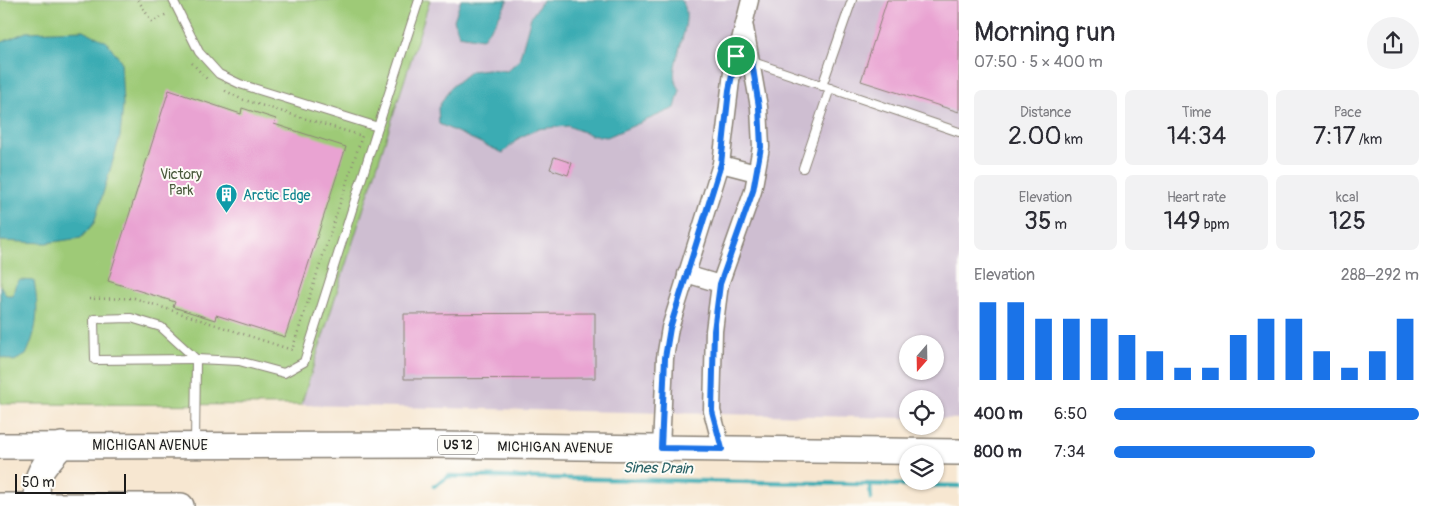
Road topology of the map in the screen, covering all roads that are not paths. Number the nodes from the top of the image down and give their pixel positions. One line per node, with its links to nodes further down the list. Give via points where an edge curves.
1 (173, 0): 9 (lane, via 199,52 219,74 240,84)
2 (419, 0): 9 (lane)
3 (750, 0): 5 (street)
4 (852, 0): 8 (lane)
5 (745, 26): 6 (street); 7 (street)
6 (736, 56): 7 (lane); 11 (street)
7 (752, 62): 8 (lane); 13 (street, via 761,128)
8 (826, 87): 10 (lane); 12 (lane)
9 (378, 127): 16 (lane, via 304,362 284,373 239,361)
10 (959, 132)
11 (721, 164): 13 (street); 14 (street)
12 (802, 168)
13 (756, 172): 15 (street, via 753,191)
14 (686, 274): 15 (street); 20 (street, via 665,358)
15 (720, 284): 21 (street, via 711,366 712,411)
16 (196, 359): 16 (lane, via 95,360 94,319 131,318 161,327); 18 (lane)
17 (62, 445): 18 (main road, MICHIGAN AVENUE / US 12); 19 (main road, MICHIGAN AVENUE / US 12); 23 (main road, via 40,471 36,482)
18 (195, 445): 20 (main road, MICHIGAN AVENUE / US 12)
19 (0, 446)
20 (661, 448): 21 (main road, MICHIGAN AVENUE / US 12)
21 (722, 449): 22 (main road, MICHIGAN AVENUE / US 12)
22 (959, 452)
23 (38, 505): 24 (main road); 25 (main road)
24 (0, 506)
25 (181, 506)

